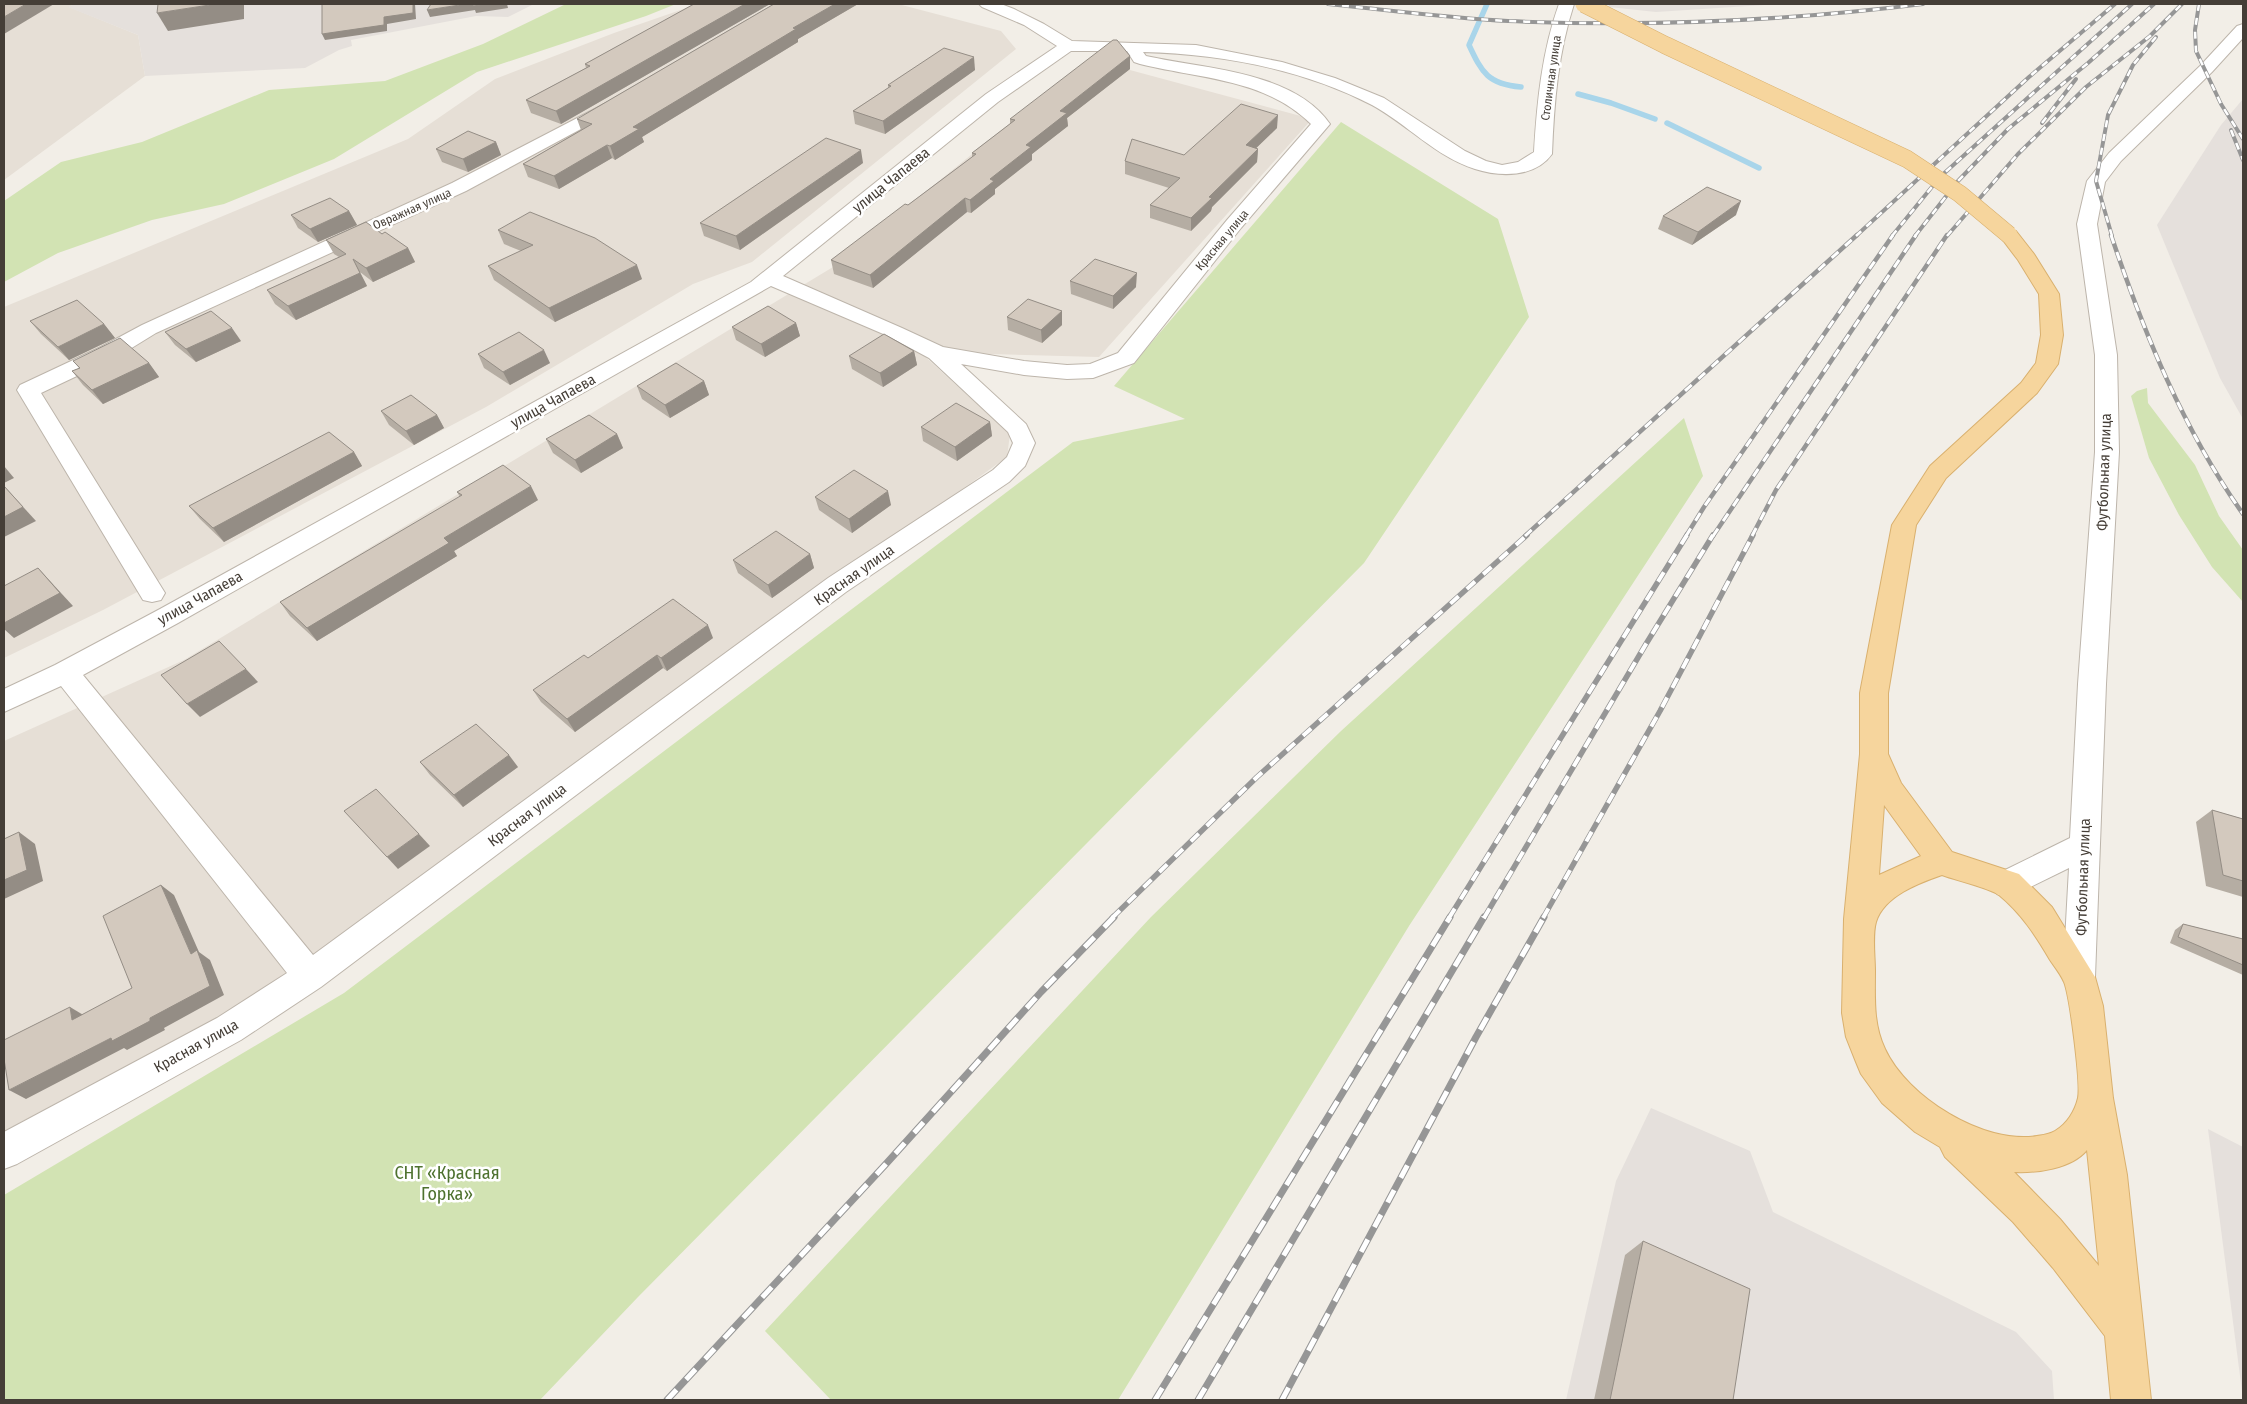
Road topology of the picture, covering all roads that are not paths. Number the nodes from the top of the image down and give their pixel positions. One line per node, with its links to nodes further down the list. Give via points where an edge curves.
1 (987, 4): 5 (street, via 1021,16)
2 (1566, 4): 6 (street, Столичная улица, via 1553,58 1544,118 1544,154 1526,167 1511,169 1470,162 1380,103 1339,86 1214,53)
3 (1584, 4): 13 (main road, bridge, via 1908,159 1945,181 2009,235 2028,258 2049,294 2052,335 2047,364 2029,388 1938,472 1904,525 1874,692)
4 (2243, 29): 14 (street, Футбольная улица, via 2115,157 2096,181 2087,224 2106,355 2107,452)
5 (1068, 46): 6 (street); 8 (street, улица Чапаева, via 992,98)
6 (1132, 48): 9 (street, Красная улица, via 1140,59 1150,63 1210,72 1278,91 1299,102 1321,124 1234,224 1126,358 1093,371 1067,372)
7 (626, 97): 10 (street, Овражная улица, via 459,187 149,328 109,352 28,390)
8 (770, 278): 9 (street); 11 (street, улица Чапаева)
9 (937, 353): 18 (street, Красная улица, via 1018,429 1024,443 1017,461 1001,476 837,585)
10 (152, 593)
11 (65, 672): 12 (street, улица Чапаева); 18 (street)
12 (4, 701)
13 (1874, 754): 15 (main road, via 1890,790); 17 (main road)
14 (2084, 846): 16 (street); 19 (street, Футбольная улица)
15 (1942, 862): 16 (main road); 17 (main road, via 1903,875 1872,900)
16 (2008, 884): 19 (main road, via 2041,917)
17 (1860, 924): 21 (main road, via 1858,1013 1863,1037 1874,1062 1894,1091)
18 (310, 976): 22 (street, Красная улица, via 229,1028)
19 (2079, 977): 20 (main road, via 2087,1006)
20 (2096, 1096): 21 (main road, via 2088,1123 2072,1142 2056,1150 2028,1155 1999,1153 1963,1141); 23 (main road)
21 (1927, 1120): 23 (main road, via 1993,1174 2038,1221 2080,1270)
22 (4, 1151)
23 (2125, 1331): 24 (main road)
24 (2131, 1400)

